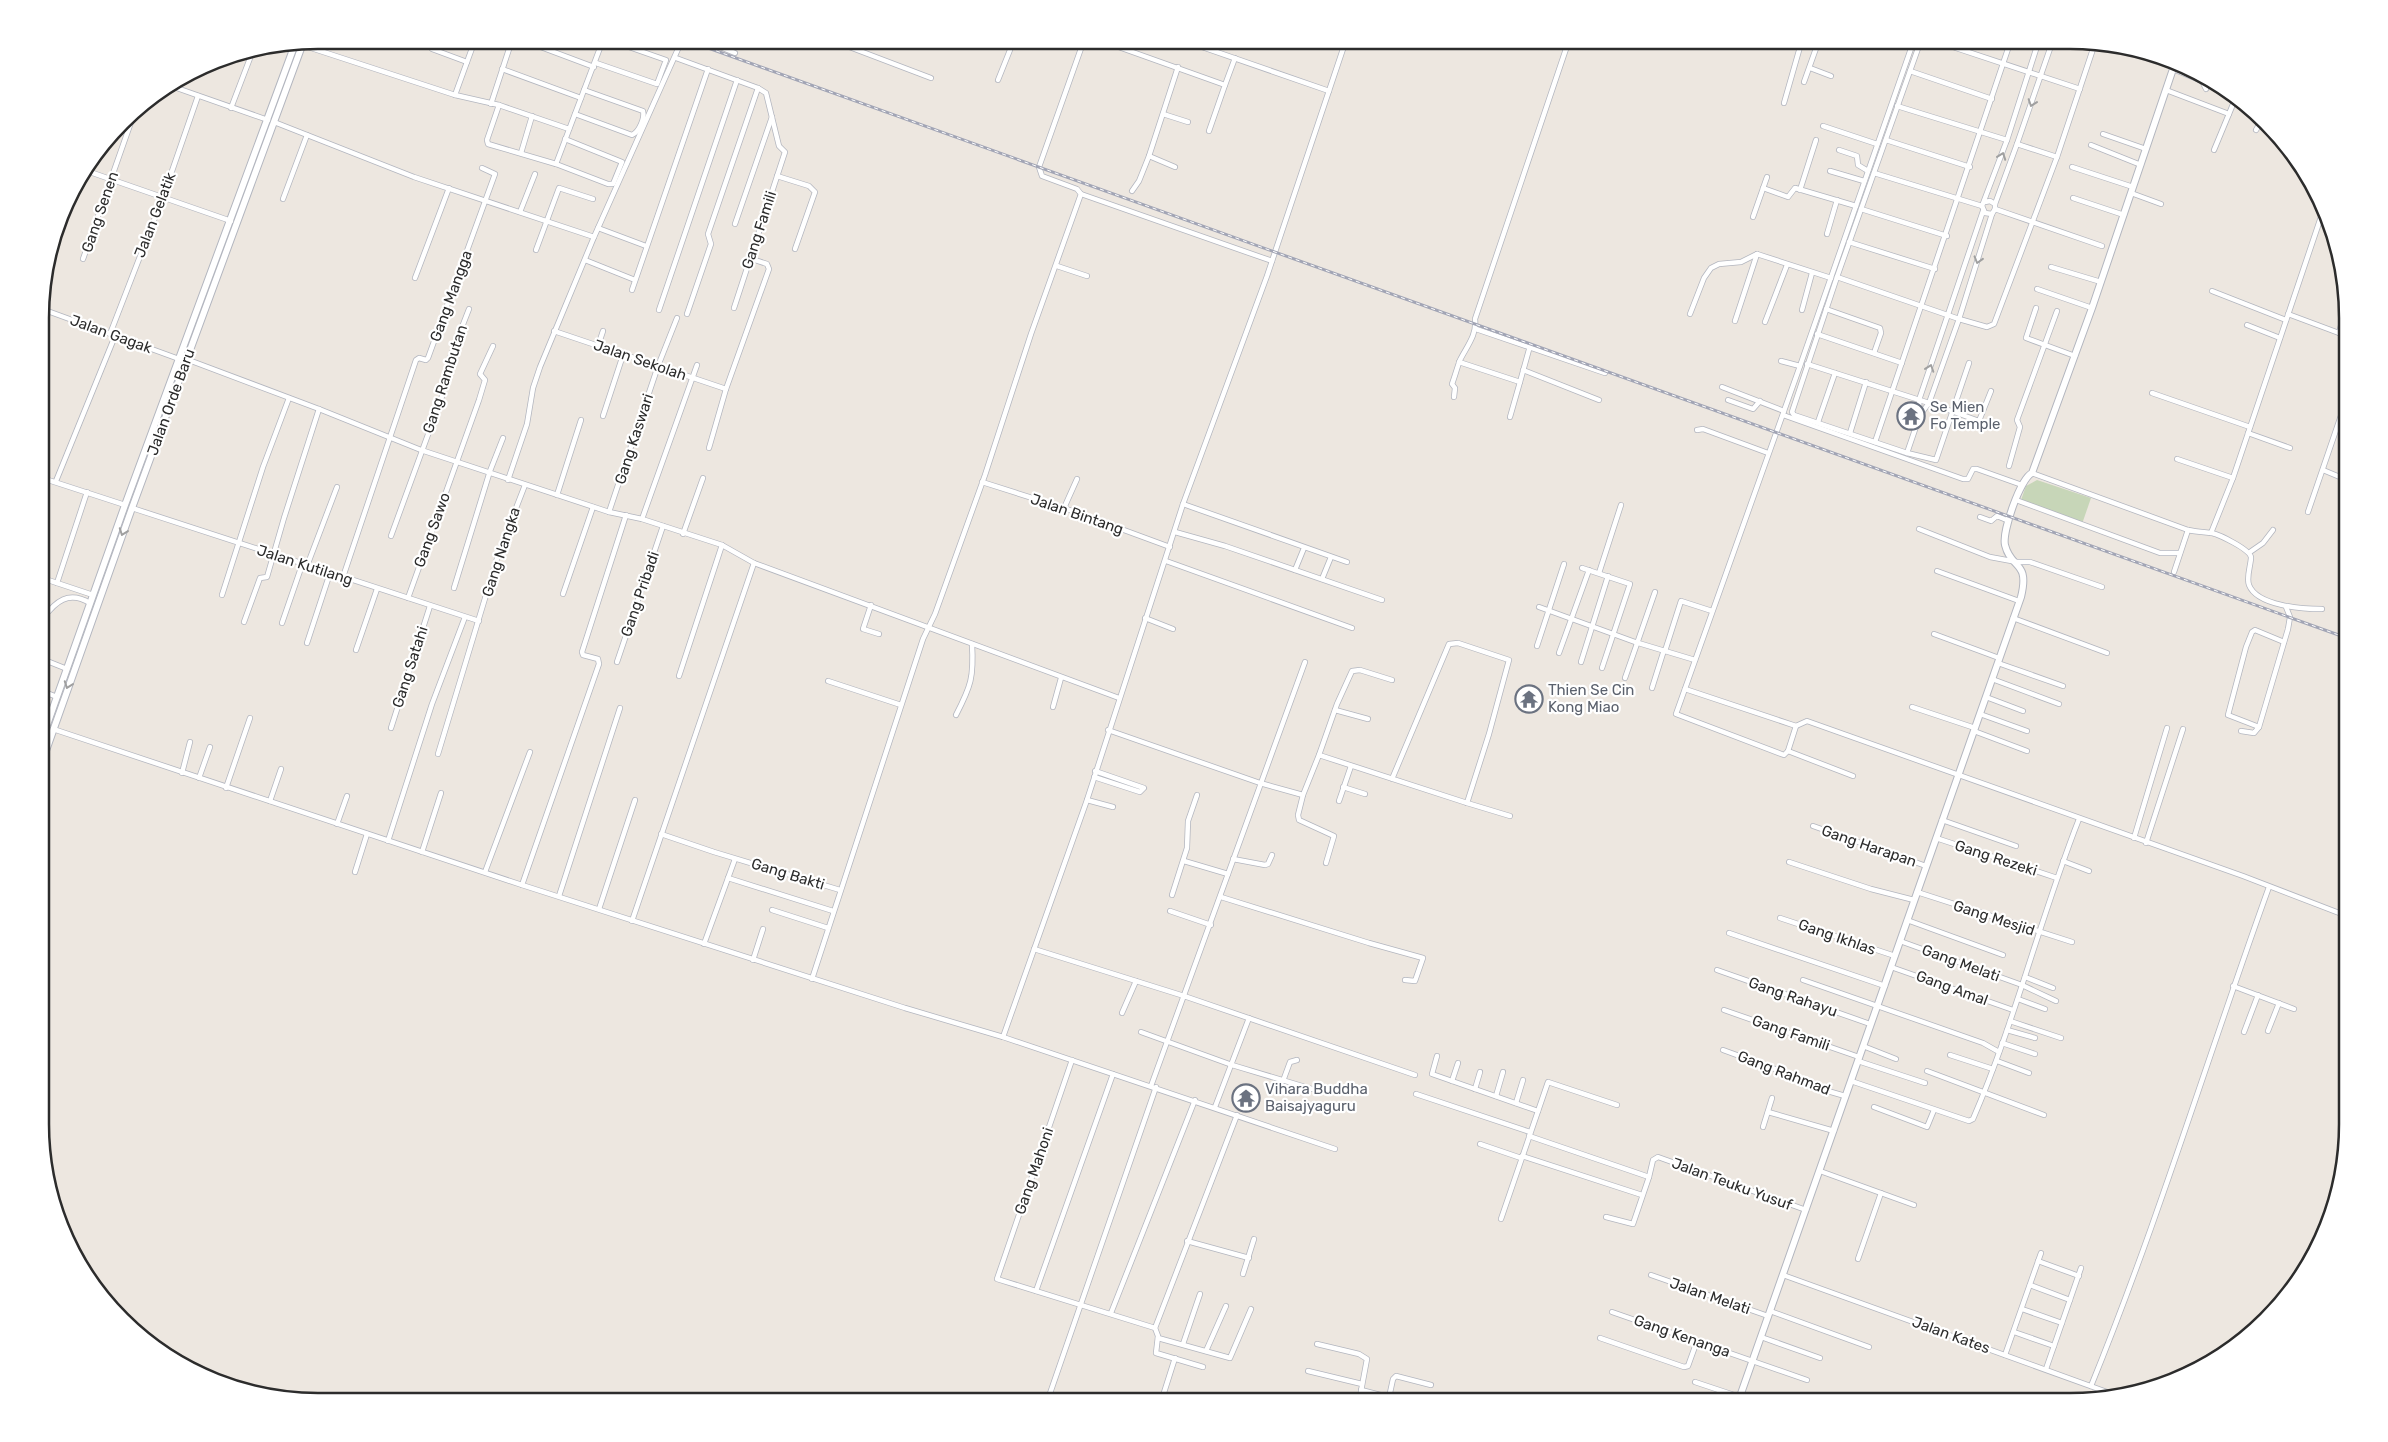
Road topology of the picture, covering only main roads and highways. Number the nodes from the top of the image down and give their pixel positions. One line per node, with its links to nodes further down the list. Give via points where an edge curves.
1 (298, 49): 3 (main road, Jalan Orde Baru)
2 (2173, 69): 7 (main road, via 2075,356 2032,474 2022,485 2009,521 2005,546 2024,577 2019,602)
3 (128, 507): 4 (main road, Jalan Orde Baru, one-way to 4); 4 (main road, Jalan Orde Baru, via 90,603)
4 (75, 656): 5 (main road, Jalan Orde Baru); 6 (main road, Jalan Orde Baru, one-way to 6)
5 (49, 719)
6 (49, 741)
7 (1741, 1393)

